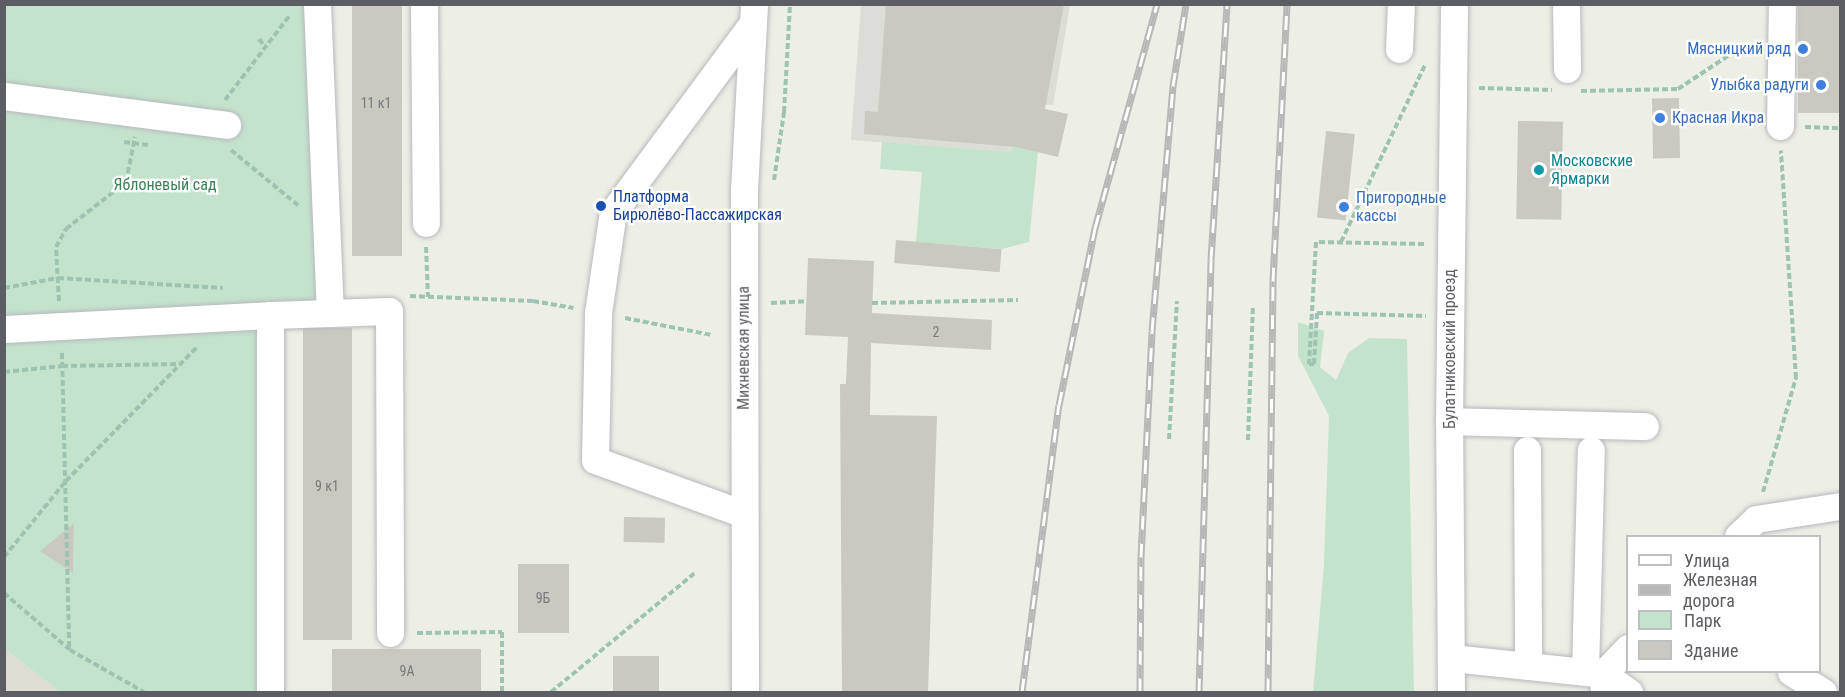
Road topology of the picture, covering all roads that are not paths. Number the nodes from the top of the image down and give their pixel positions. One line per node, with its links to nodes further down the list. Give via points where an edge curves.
1 (317, 4): 14 (street)
2 (424, 4): 13 (street)
3 (1401, 4): 8 (street)
4 (1454, 4): 17 (street, Булатниковский проезд)
5 (1566, 4): 9 (street)
6 (1782, 4): 11 (street)
7 (753, 14): 22 (street, Михневская улица, via 744,190); 22 (street, via 613,212 598,313 595,460)
8 (1399, 49)
9 (1567, 84)
10 (4, 96): 12 (street, via 137,114)
11 (1780, 126)
12 (221, 132)
13 (426, 223)
14 (330, 313): 15 (street); 24 (street, via 389,311)
15 (270, 315): 16 (street); 30 (street)
16 (4, 329)
17 (1449, 422): 18 (street); 26 (street, Булатниковский проезд)
18 (1645, 426)
19 (1527, 450): 27 (street)
20 (1591, 450): 29 (street)
21 (1840, 506): 23 (street)
22 (744, 514): 31 (street, Михневская улица)
23 (1747, 528)
24 (390, 633)
25 (1626, 650): 29 (street)
26 (1452, 658): 27 (street); 32 (street, Булатниковский проезд)
27 (1528, 666): 29 (street)
28 (1793, 673): 34 (street)
29 (1597, 679): 33 (street)
30 (270, 693)
31 (746, 693)
32 (1451, 693)
33 (1629, 693)
34 (1823, 693)

